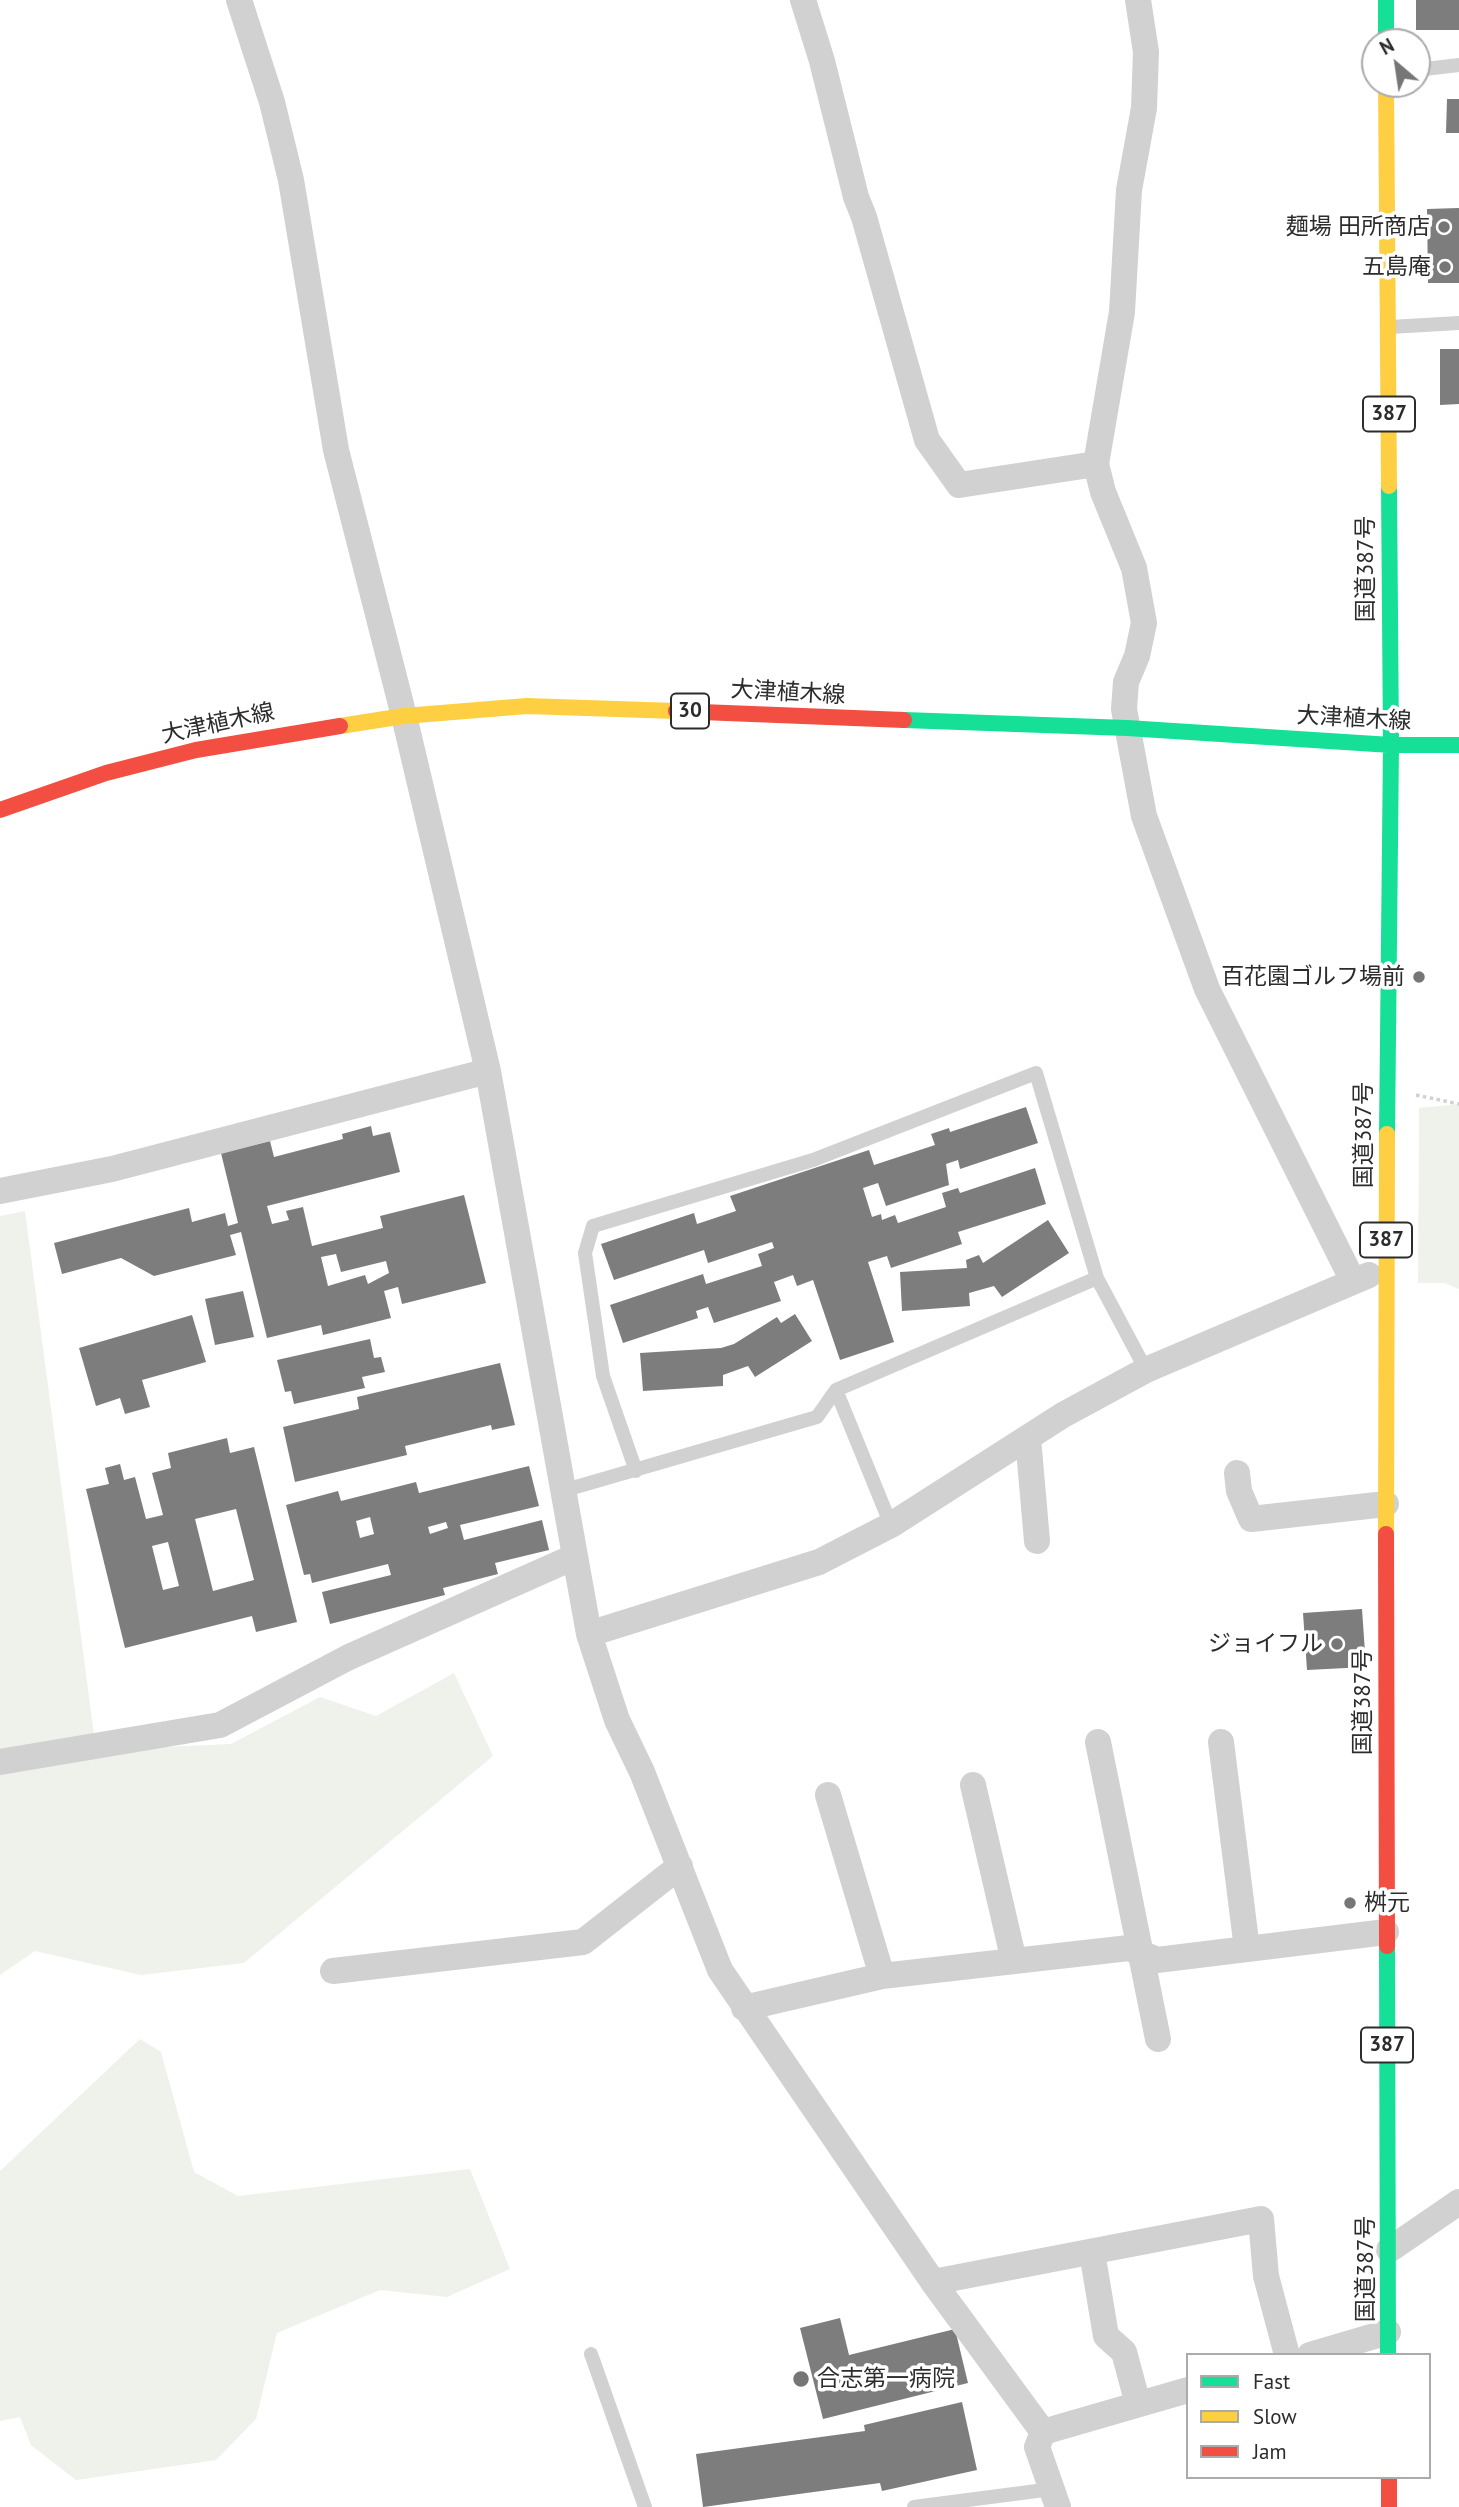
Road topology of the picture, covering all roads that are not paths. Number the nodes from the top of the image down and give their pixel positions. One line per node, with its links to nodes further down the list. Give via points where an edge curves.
1 (239, 0): 12 (street, via 291,180 336,450)
2 (803, 0): 11 (street, via 927,440 959,485)
3 (1138, 0): 11 (street, via 1146,52 1144,108 1129,190 1122,312)
4 (1386, 0): 5 (main road)
5 (1385, 28)
6 (1459, 65): 7 (lane)
7 (1431, 68)
8 (1386, 98): 10 (main road, 国道387号 / 387)
9 (1459, 323): 10 (lane)
10 (1390, 327): 15 (main road, 国道387号 / 387)
11 (1096, 464): 13 (street, via 1134,568 1144,623 1126,682)
12 (404, 716): 13 (main road, 大津植木線 / 30, via 527,706); 16 (main road, 大津植木線 / 30, via 196,750 106,773); 17 (street)
13 (1128, 728): 15 (main road, 大津植木線 / 30); 21 (street, via 1144,816 1207,989)
14 (1459, 744): 15 (main road, 大津植木線 / 30)
15 (1391, 745): 19 (main road, 国道387号 / 387)
16 (0, 810)
17 (488, 1071): 18 (street, via 112,1169); 27 (street)
18 (0, 1191)
19 (1386, 1269): 21 (street); 28 (main road, 国道387号 / 387)
20 (1097, 1278): 22 (lane); 23 (lane); 25 (lane, via 1036,1073 813,1160 593,1226 585,1253 603,1376)
21 (1353, 1281): 22 (street)
22 (1146, 1370): 24 (street)
23 (836, 1390): 25 (lane, via 817,1417); 29 (lane)
24 (1028, 1438): 29 (street); 30 (street)
25 (636, 1471): 27 (lane)
26 (1237, 1473): 28 (street, via 1251,1520)
27 (562, 1491): 31 (street)
28 (1386, 1504): 39 (main road, 国道387号 / 387)
29 (891, 1525): 32 (street, via 819,1562)
30 (1037, 1541)
31 (574, 1557): 32 (street); 35 (street, via 349,1657 220,1725)
32 (589, 1634): 38 (street, via 617,1720)
33 (1098, 1742): 41 (street)
34 (1221, 1742): 40 (street)
35 (0, 1762)
36 (973, 1785): 42 (street)
37 (828, 1795): 44 (street)
38 (680, 1866): 43 (street, via 583,1942); 45 (street, via 720,1970)
39 (1386, 1932): 40 (street); 48 (main road, 国道387号 / 387)
40 (1247, 1950): 41 (street, via 1157,1960)
41 (1141, 1954): 42 (street, via 1129,1948); 46 (street)
42 (1014, 1961): 44 (street)
43 (333, 1971)
44 (882, 1976): 45 (street)
45 (744, 2008): 50 (street)
46 (1158, 2039)
47 (1459, 2202): 48 (street)
48 (1389, 2250): 51 (main road, 国道387号 / 387)
49 (1092, 2252): 50 (street); 52 (street, via 1261,2219 1266,2276); 56 (street, via 1106,2336 1124,2352)
50 (933, 2282): 57 (street)
51 (1388, 2343): 53 (street)
52 (1286, 2353)
53 (1323, 2353)
54 (592, 2354): 60 (lane)
55 (1186, 2391): 56 (street)
56 (1138, 2404): 57 (street)
57 (1043, 2432): 59 (street, via 1037,2447)
58 (1389, 2479): 62 (main road)
59 (1055, 2498): 61 (lane)
60 (645, 2507)
61 (914, 2507)
62 (1389, 2507)

